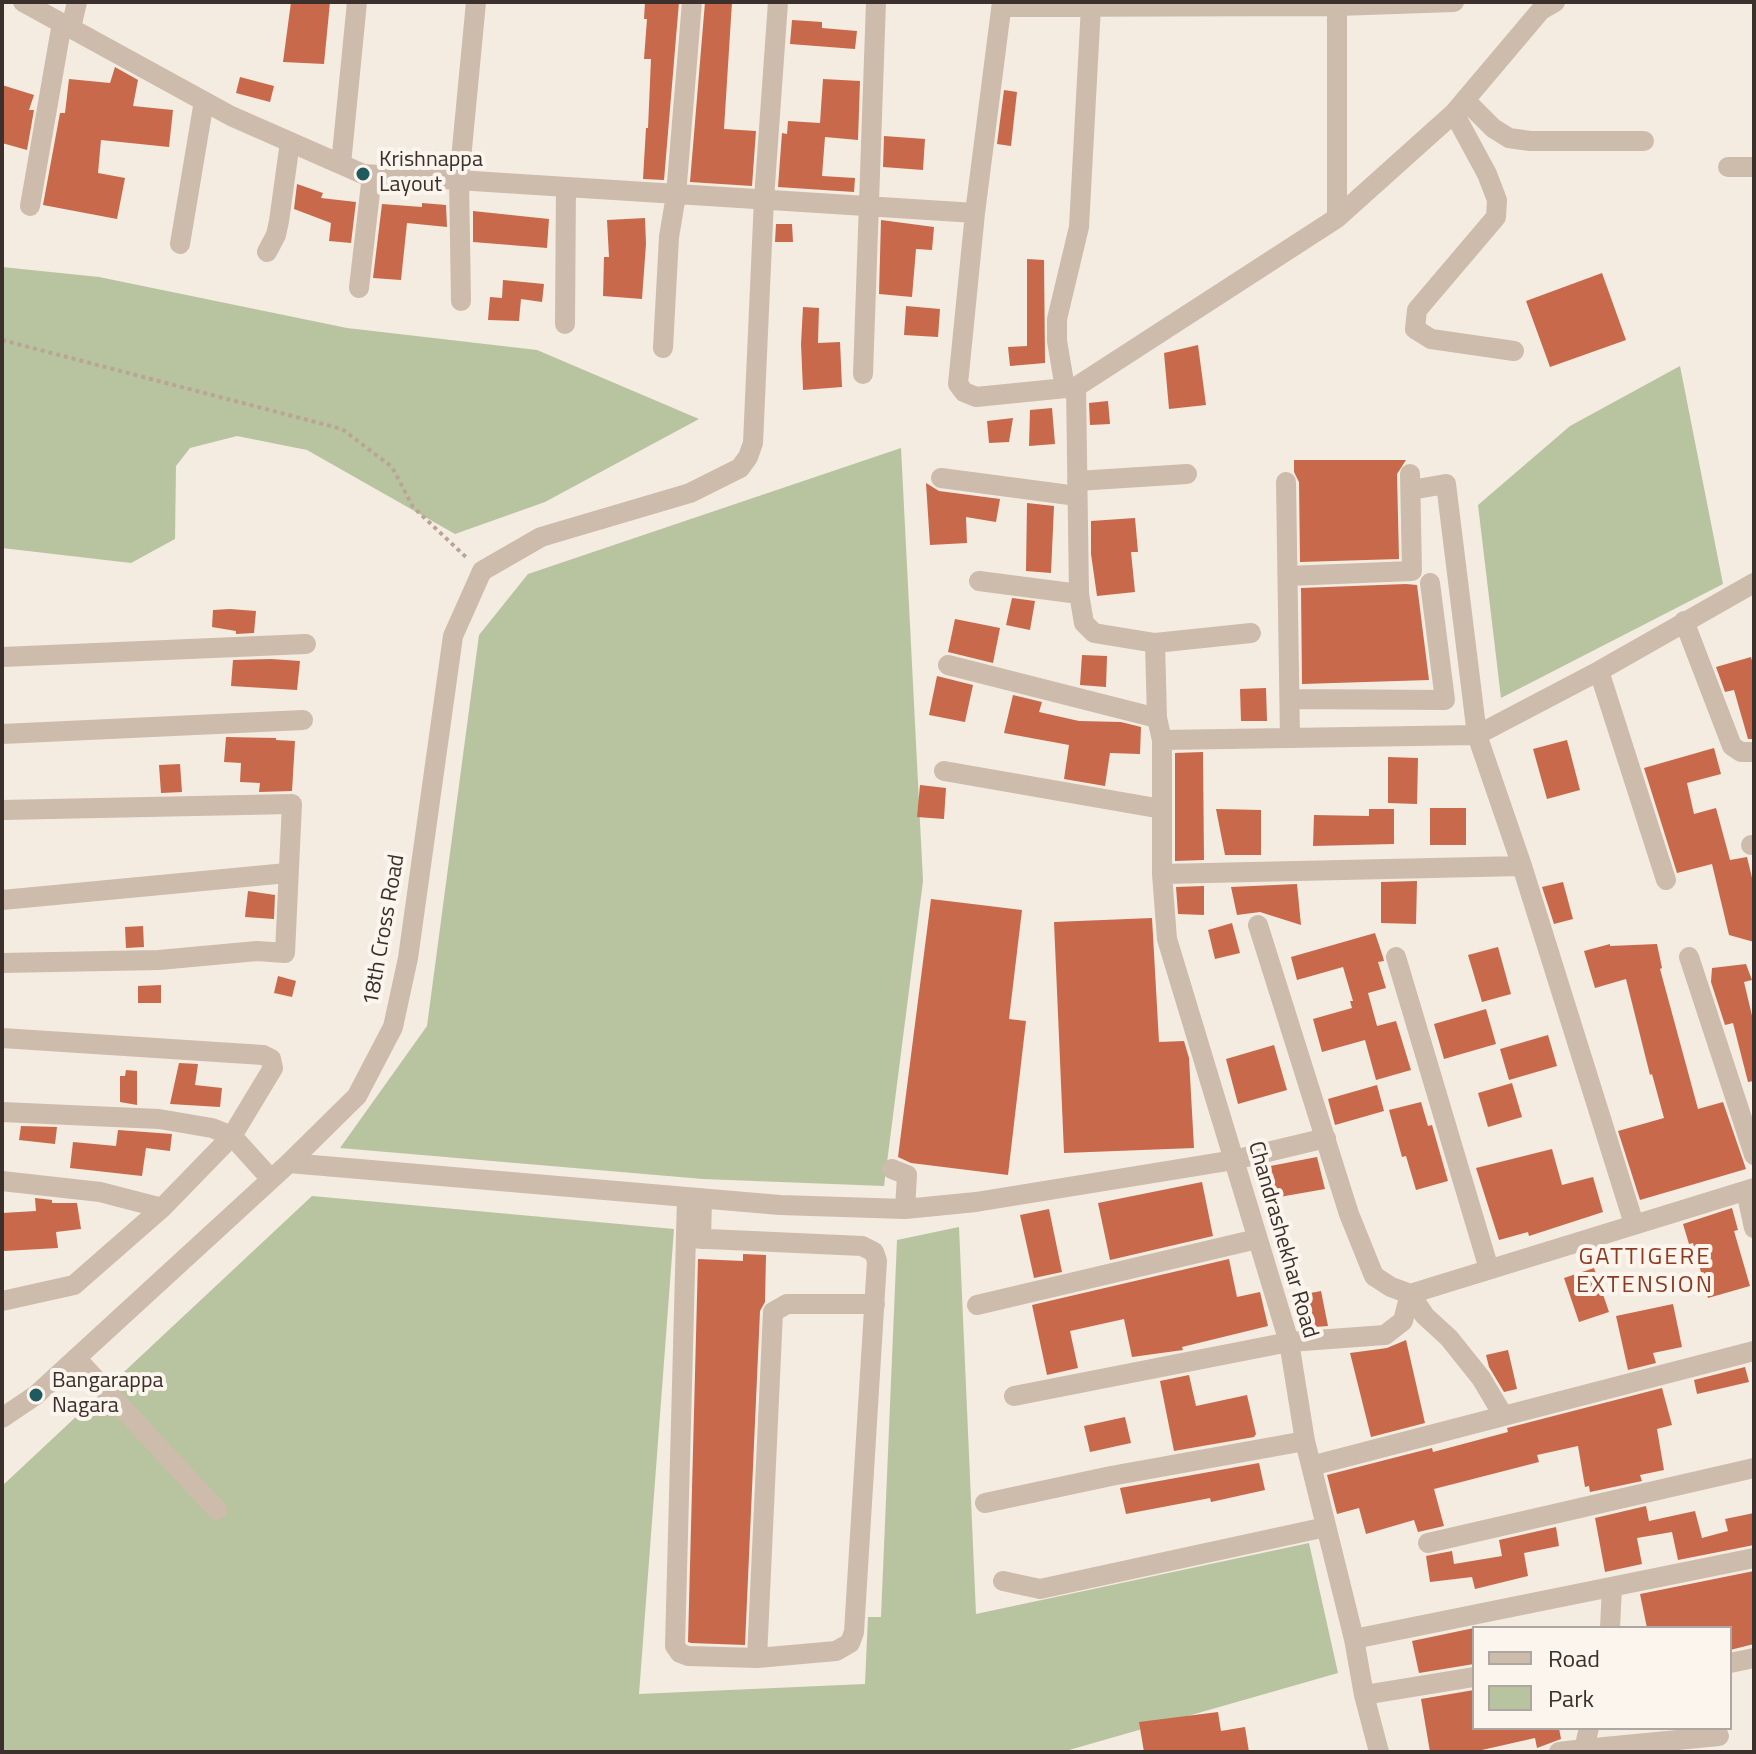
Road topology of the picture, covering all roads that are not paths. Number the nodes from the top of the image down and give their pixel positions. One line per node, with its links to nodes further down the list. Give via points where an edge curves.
1 (77, 2): 13 (street)
2 (357, 2): 18 (street)
3 (476, 2): 22 (street)
4 (692, 2): 24 (street)
5 (778, 2): 25 (street)
6 (876, 2): 27 (street)
7 (1454, 2): 11 (street)
8 (1555, 2): 15 (street, via 1541,10)
9 (28, 3): 13 (street)
10 (1002, 4): 12 (street); 28 (street)
11 (1337, 4): 12 (street); 29 (street)
12 (1091, 6): 38 (street, via 1079,227 1057,319 1057,341)
13 (66, 26): 14 (street); 26 (street)
14 (204, 101): 17 (street); 30 (street)
15 (1460, 107): 16 (street, via 1509,138); 29 (street); 36 (street, via 1497,200 1496,217 1417,310 1415,329 1431,339)
16 (1644, 141)
17 (290, 142): 18 (street); 31 (street, via 279,221)
18 (341, 164): 21 (street)
19 (1728, 167): 20 (street)
20 (1754, 167)
21 (372, 175): 22 (street); 32 (street)
22 (459, 180): 23 (street); 33 (street)
23 (566, 187): 24 (street); 34 (street)
24 (676, 195): 25 (street); 35 (street)
25 (764, 199): 27 (street); 87 (street, 18th Cross Road, via 753,443 748,457 740,468 690,493 541,537 482,571 453,636 408,958 393,1027 357,1096)
26 (30, 206)
27 (868, 206): 28 (street); 37 (street)
28 (975, 213): 38 (street, via 958,384 976,397)
29 (1337, 218): 38 (street)
30 (180, 244)
31 (267, 252)
32 (359, 288)
33 (461, 301)
34 (565, 324)
35 (663, 348)
36 (1514, 351)
37 (863, 374)
38 (1071, 387): 42 (street)
39 (1187, 474): 42 (street)
40 (941, 478): 42 (street)
41 (1286, 482): 43 (street)
42 (1077, 488): 47 (street)
43 (1288, 576): 48 (street, via 1412,571 1411,482 1446,484); 59 (street)
44 (979, 581): 47 (street)
45 (1430, 583): 50 (street)
46 (1754, 583): 49 (street)
47 (1079, 594): 52 (street, via 1084,623 1094,633)
48 (1463, 618): 50 (street); 57 (street)
49 (1684, 621): 56 (street); 68 (street, via 1732,746)
50 (1436, 622): 58 (street)
51 (1251, 633): 52 (street)
52 (1155, 643): 61 (street, Chandrashekhar Road)
53 (306, 644): 54 (street)
54 (2, 657)
55 (948, 665): 61 (street)
56 (1599, 671): 64 (street); 75 (street)
57 (1471, 689): 58 (street); 64 (street)
58 (1445, 692): 60 (street, via 1442,701)
59 (1290, 699): 60 (street); 66 (street)
60 (1401, 701): 65 (street)
61 (1157, 718): 67 (street, Chandrashekhar Road)
62 (303, 720): 63 (street)
63 (2, 734)
64 (1477, 735): 65 (street); 72 (street)
65 (1404, 736): 66 (street)
66 (1290, 738): 67 (street)
67 (1162, 740): 70 (street, Chandrashekhar Road)
68 (1754, 752)
69 (944, 771): 70 (street)
70 (1162, 809): 74 (street, Chandrashekhar Road)
71 (2, 810): 73 (street, via 292,804)
72 (1522, 866): 74 (street); 95 (street)
73 (287, 873): 76 (street); 80 (street, via 285,953)
74 (1162, 874): 86 (street, Chandrashekhar Road, via 1163,939)
75 (1666, 880)
76 (2, 900)
77 (1258, 925): 84 (street)
78 (1396, 957): 99 (street)
79 (1689, 957): 85 (street)
80 (2, 963)
81 (2, 1038): 83 (street, via 263,1055 273,1068)
82 (2, 1112): 83 (street, via 159,1119)
83 (232, 1136): 89 (street); 93 (street)
84 (1326, 1138): 86 (street); 100 (street, via 1374,1276)
85 (1754, 1155)
86 (1234, 1160): 94 (street); 98 (street, Chandrashekhar Road)
87 (289, 1163): 89 (street, 18th Cross Road); 92 (street)
88 (892, 1169): 94 (street, via 907,1175)
89 (270, 1178): 106 (street, 18th Cross Road)
90 (2, 1181): 93 (street, via 100,1192)
91 (1750, 1190): 95 (street); 96 (street)
92 (694, 1199): 94 (street); 97 (street)
93 (162, 1208): 101 (street, via 74,1285)
94 (905, 1209)
95 (1634, 1224): 99 (street)
96 (1754, 1228)
97 (693, 1239): 102 (street, via 870,1248 877,1261); 122 (street, via 675,1646 688,1656)
98 (1257, 1239): 103 (street); 104 (street, Chandrashekhar Road)
99 (1489, 1269): 100 (street)
100 (1410, 1294): 104 (street, via 1403,1321 1385,1335); 108 (street, via 1481,1378)
101 (2, 1301)
102 (875, 1304): 122 (street, via 854,1632 850,1643 836,1651); 122 (street, via 787,1304 773,1312)
103 (977, 1305)
104 (1289, 1342): 107 (street); 110 (street, Chandrashekhar Road)
105 (1754, 1351): 108 (street)
106 (76, 1358): 109 (street, 18th Cross Road); 114 (street)
107 (1014, 1396)
108 (1503, 1415): 111 (street)
109 (2, 1418)
110 (1305, 1441): 111 (street, Chandrashekhar Road); 113 (street)
111 (1311, 1466): 115 (street, Chandrashekhar Road)
112 (1754, 1468): 116 (street)
113 (985, 1503)
114 (217, 1510)
115 (1326, 1527): 118 (street, via 1040,1589); 121 (street, Chandrashekhar Road)
116 (1428, 1543)
117 (1754, 1558): 119 (street)
118 (1003, 1581)
119 (1612, 1587): 120 (street); 121 (street)
120 (1610, 1626)
121 (1354, 1639): 126 (street, Chandrashekhar Road)
122 (757, 1658)
123 (1754, 1658): 124 (street)
124 (1732, 1663)
125 (1472, 1677): 126 (street)
126 (1364, 1695): 130 (street, Chandrashekhar Road)
127 (1589, 1730): 129 (street)
128 (1719, 1736): 129 (street)
129 (1584, 1751): 131 (street)
130 (1379, 1752)
131 (1559, 1752)

